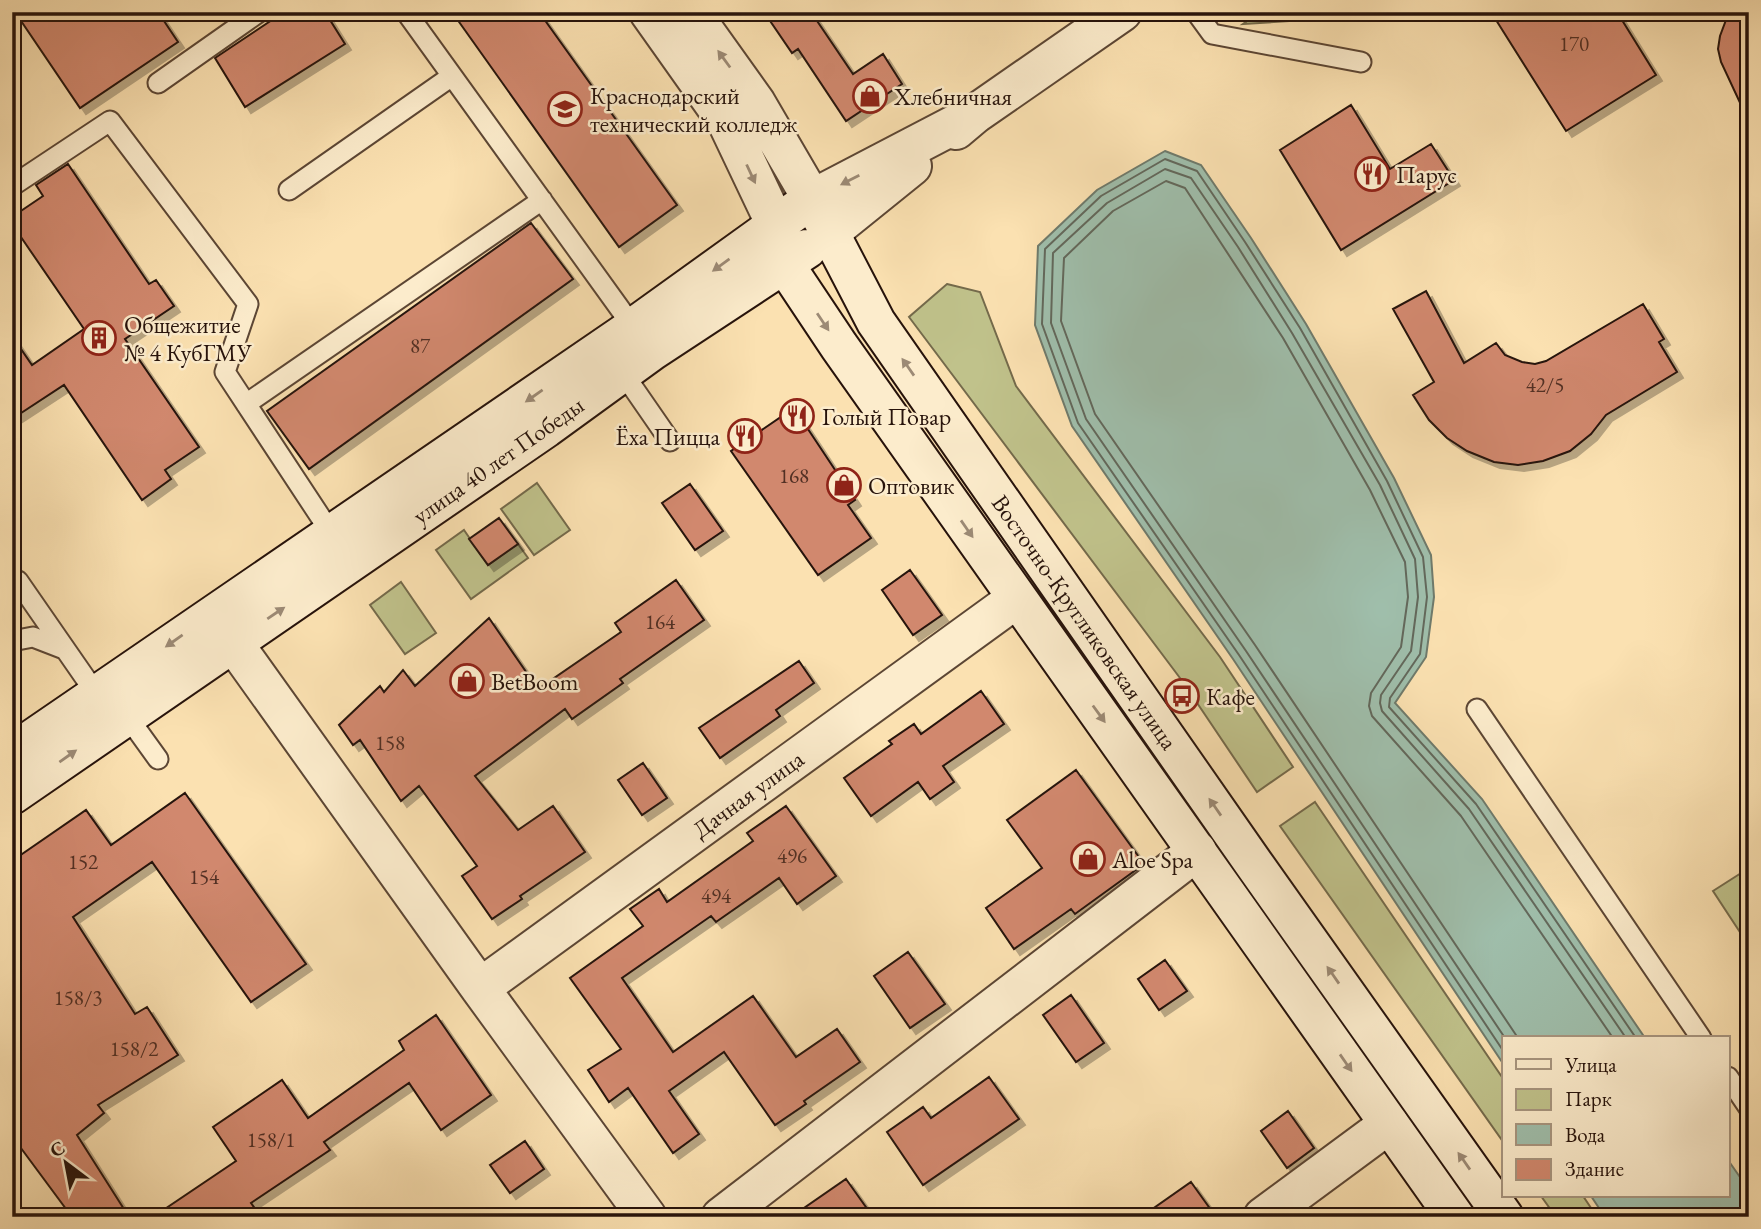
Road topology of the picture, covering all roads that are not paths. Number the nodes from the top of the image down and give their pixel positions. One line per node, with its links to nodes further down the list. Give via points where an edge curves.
1 (259, 12): 9 (lane)
2 (406, 12): 8 (lane)
3 (649, 12): 15 (main road, Восточно-Кругликовская улица, one-way to 15, via 727,122)
4 (691, 12): 13 (main road, Восточно-Кругликовская улица, one-way to 4, via 756,103)
5 (1122, 12): 10 (main road, улица 40 лет Победы)
6 (1196, 12): 7 (lane, via 1212,34)
7 (1361, 62)
8 (452, 76): 12 (lane); 14 (lane)
9 (158, 83)
10 (975, 114): 13 (main road, улица 40 лет Победы, one-way to 13); 16 (main road, улица 40 лет Победы)
11 (12, 186): 19 (lane, via 110,121 248,304 225,372)
12 (289, 191)
13 (812, 199): 15 (main road, улица 40 лет Победы); 16 (main road, Восточно-Кругликовская улица)
14 (542, 200): 18 (lane); 19 (lane)
15 (776, 225): 17 (main road, Восточно-Кругликовская улица); 18 (main road, улица 40 лет Победы, one-way to 18)
16 (829, 233): 17 (main road, улица 40 лет Победы); 42 (main road, Восточно-Кругликовская улица, one-way to 16, via 876,322)
17 (785, 265): 18 (main road, улица 40 лет Победы); 23 (main road, Восточно-Кругликовская улица, one-way to 23)
18 (636, 351): 20 (lane); 21 (main road, улица 40 лет Победы)
19 (246, 404): 21 (lane)
20 (670, 441)
21 (342, 549): 24 (main road, улица 40 лет Победы)
22 (18, 581): 26 (lane)
23 (1017, 599): 32 (main road, Восточно-Кругликовская улица, one-way to 32); 33 (main road, Дачная улица)
24 (223, 628): 27 (main road, улица 40 лет Победы); 33 (main road)
25 (12, 640): 26 (lane, via 33,637)
26 (64, 649): 27 (lane)
27 (112, 705): 29 (main road); 30 (lane); 31 (main road, one-way to 27)
28 (1477, 709): 34 (lane)
29 (12, 753)
30 (158, 759)
31 (12, 795)
32 (1198, 850): 37 (main road, Восточно-Кругликовская улица, one-way to 37); 39 (main road)
33 (480, 988): 38 (main road)
34 (1700, 1036)
35 (1730, 1080): 36 (lane)
36 (1749, 1108)
37 (1389, 1124): 40 (main road); 41 (main road, Восточно-Кругликовская улица)
38 (647, 1217)
39 (721, 1217)
40 (1263, 1217)
41 (1455, 1217)
42 (1504, 1217)

